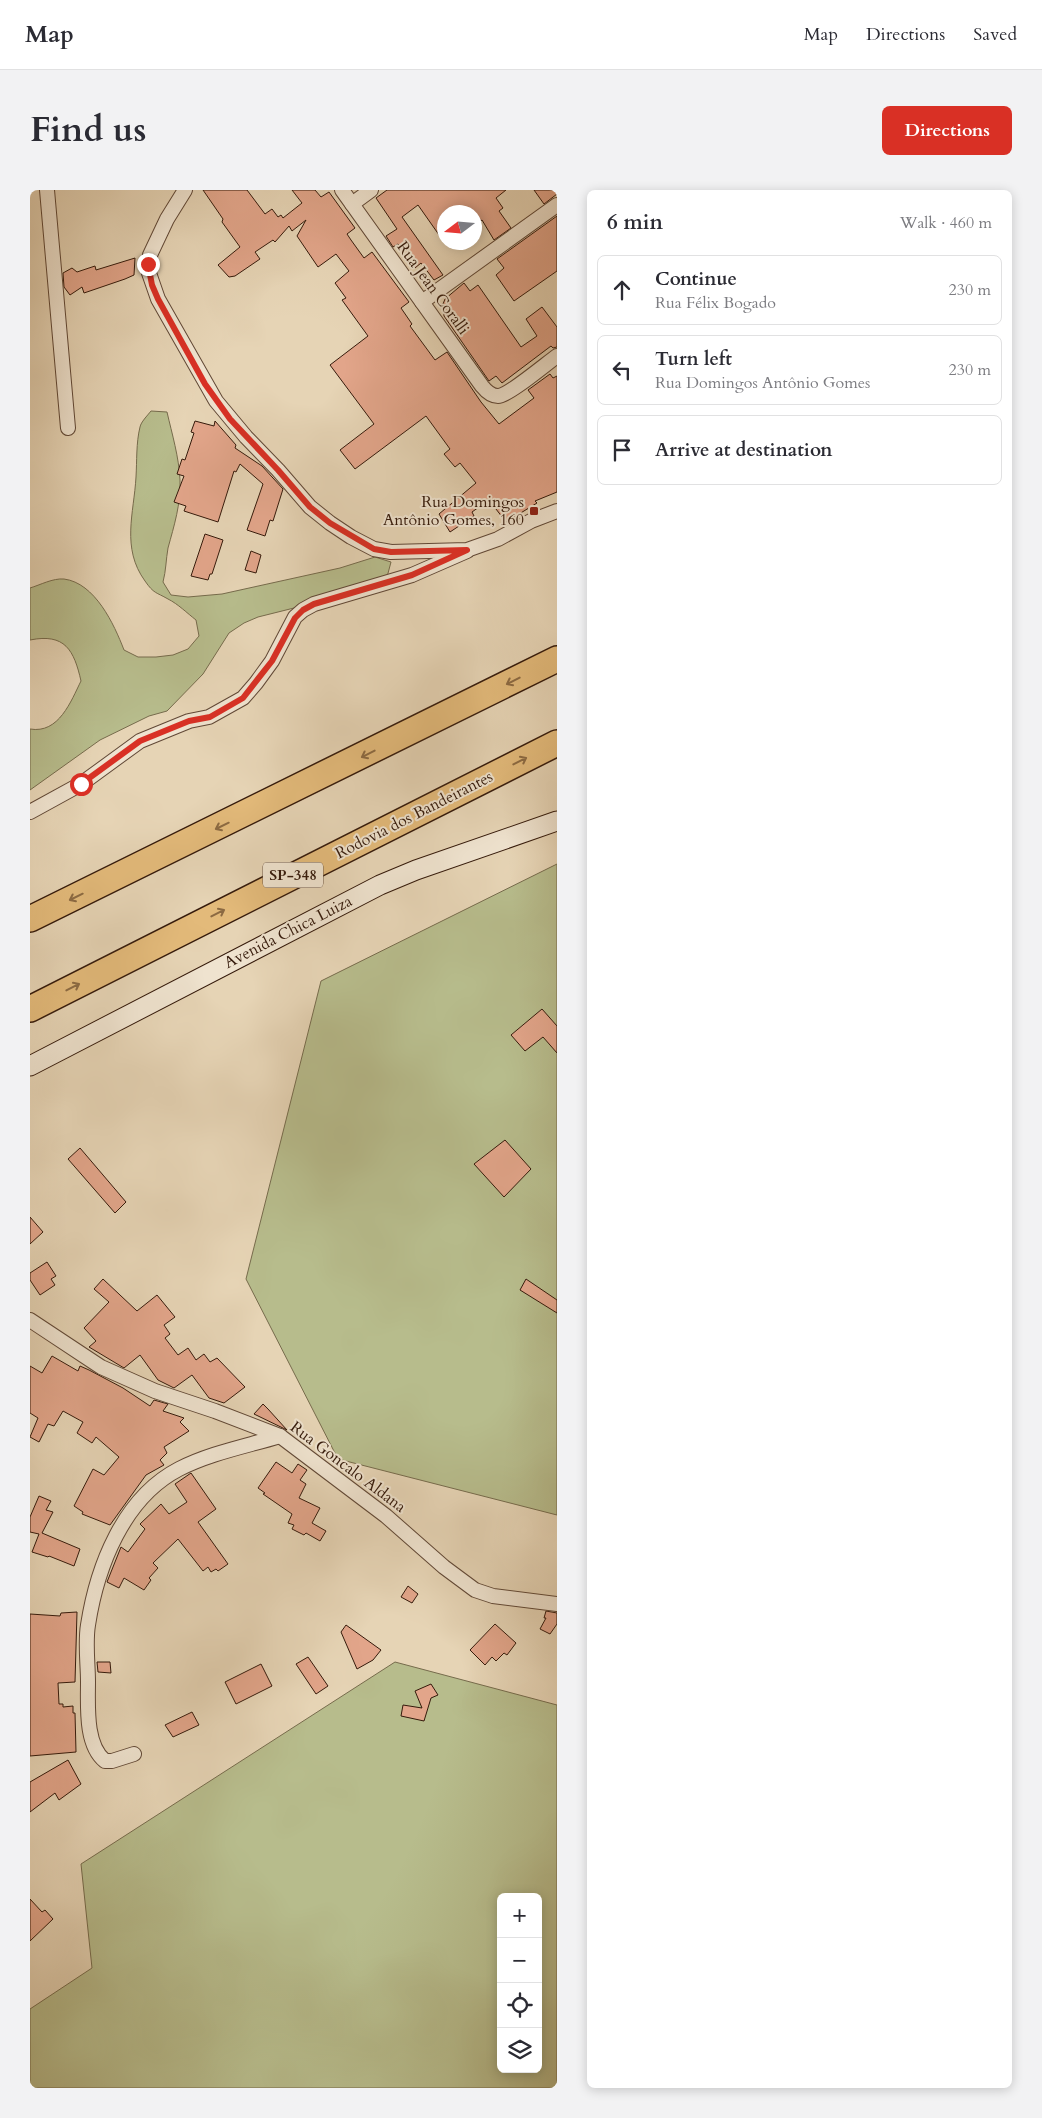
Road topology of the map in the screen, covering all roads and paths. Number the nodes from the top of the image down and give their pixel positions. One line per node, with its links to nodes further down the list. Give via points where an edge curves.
1 (47, 190): 9 (street)
2 (185, 190): 11 (street, via 167,219 148,264 158,299 205,384 230,419 310,507 351,537 374,549 391,552)
3 (342, 190): 5 (street, Rua Jean Coralli)
4 (370, 190): 5 (street)
5 (352, 204): 7 (street, Rua Jean Coralli)
6 (557, 205): 7 (street)
7 (422, 302): 8 (street, Rua Jean Coralli, via 482,386 493,395 503,395)
8 (557, 356)
9 (68, 428)
10 (557, 511): 11 (street)
11 (467, 550): 14 (street, via 412,575 303,610 295,618 272,661 243,698 210,717 189,721 140,741 81,784)
12 (557, 659): 16 (highway, one-way to 16)
13 (557, 743): 17 (highway, Rodovia dos Bandeirantes / SP-348, one-way to 13)
14 (30, 812)
15 (557, 821): 18 (main road, Avenida Chica Luiza, via 380,885)
16 (30, 919)
17 (30, 1009)
18 (30, 1066)
19 (30, 1320): 20 (street, Rua Goncalo Aldana, via 101,1367 155,1391)
20 (280, 1436): 21 (street, Rua Goncalo Aldana, via 386,1516 444,1568 475,1590 493,1596); 22 (street, via 213,1455 178,1470 138,1503 113,1540 99,1576 88,1627 90,1725 97,1755 105,1761)
21 (557, 1604)
22 (134, 1754)

